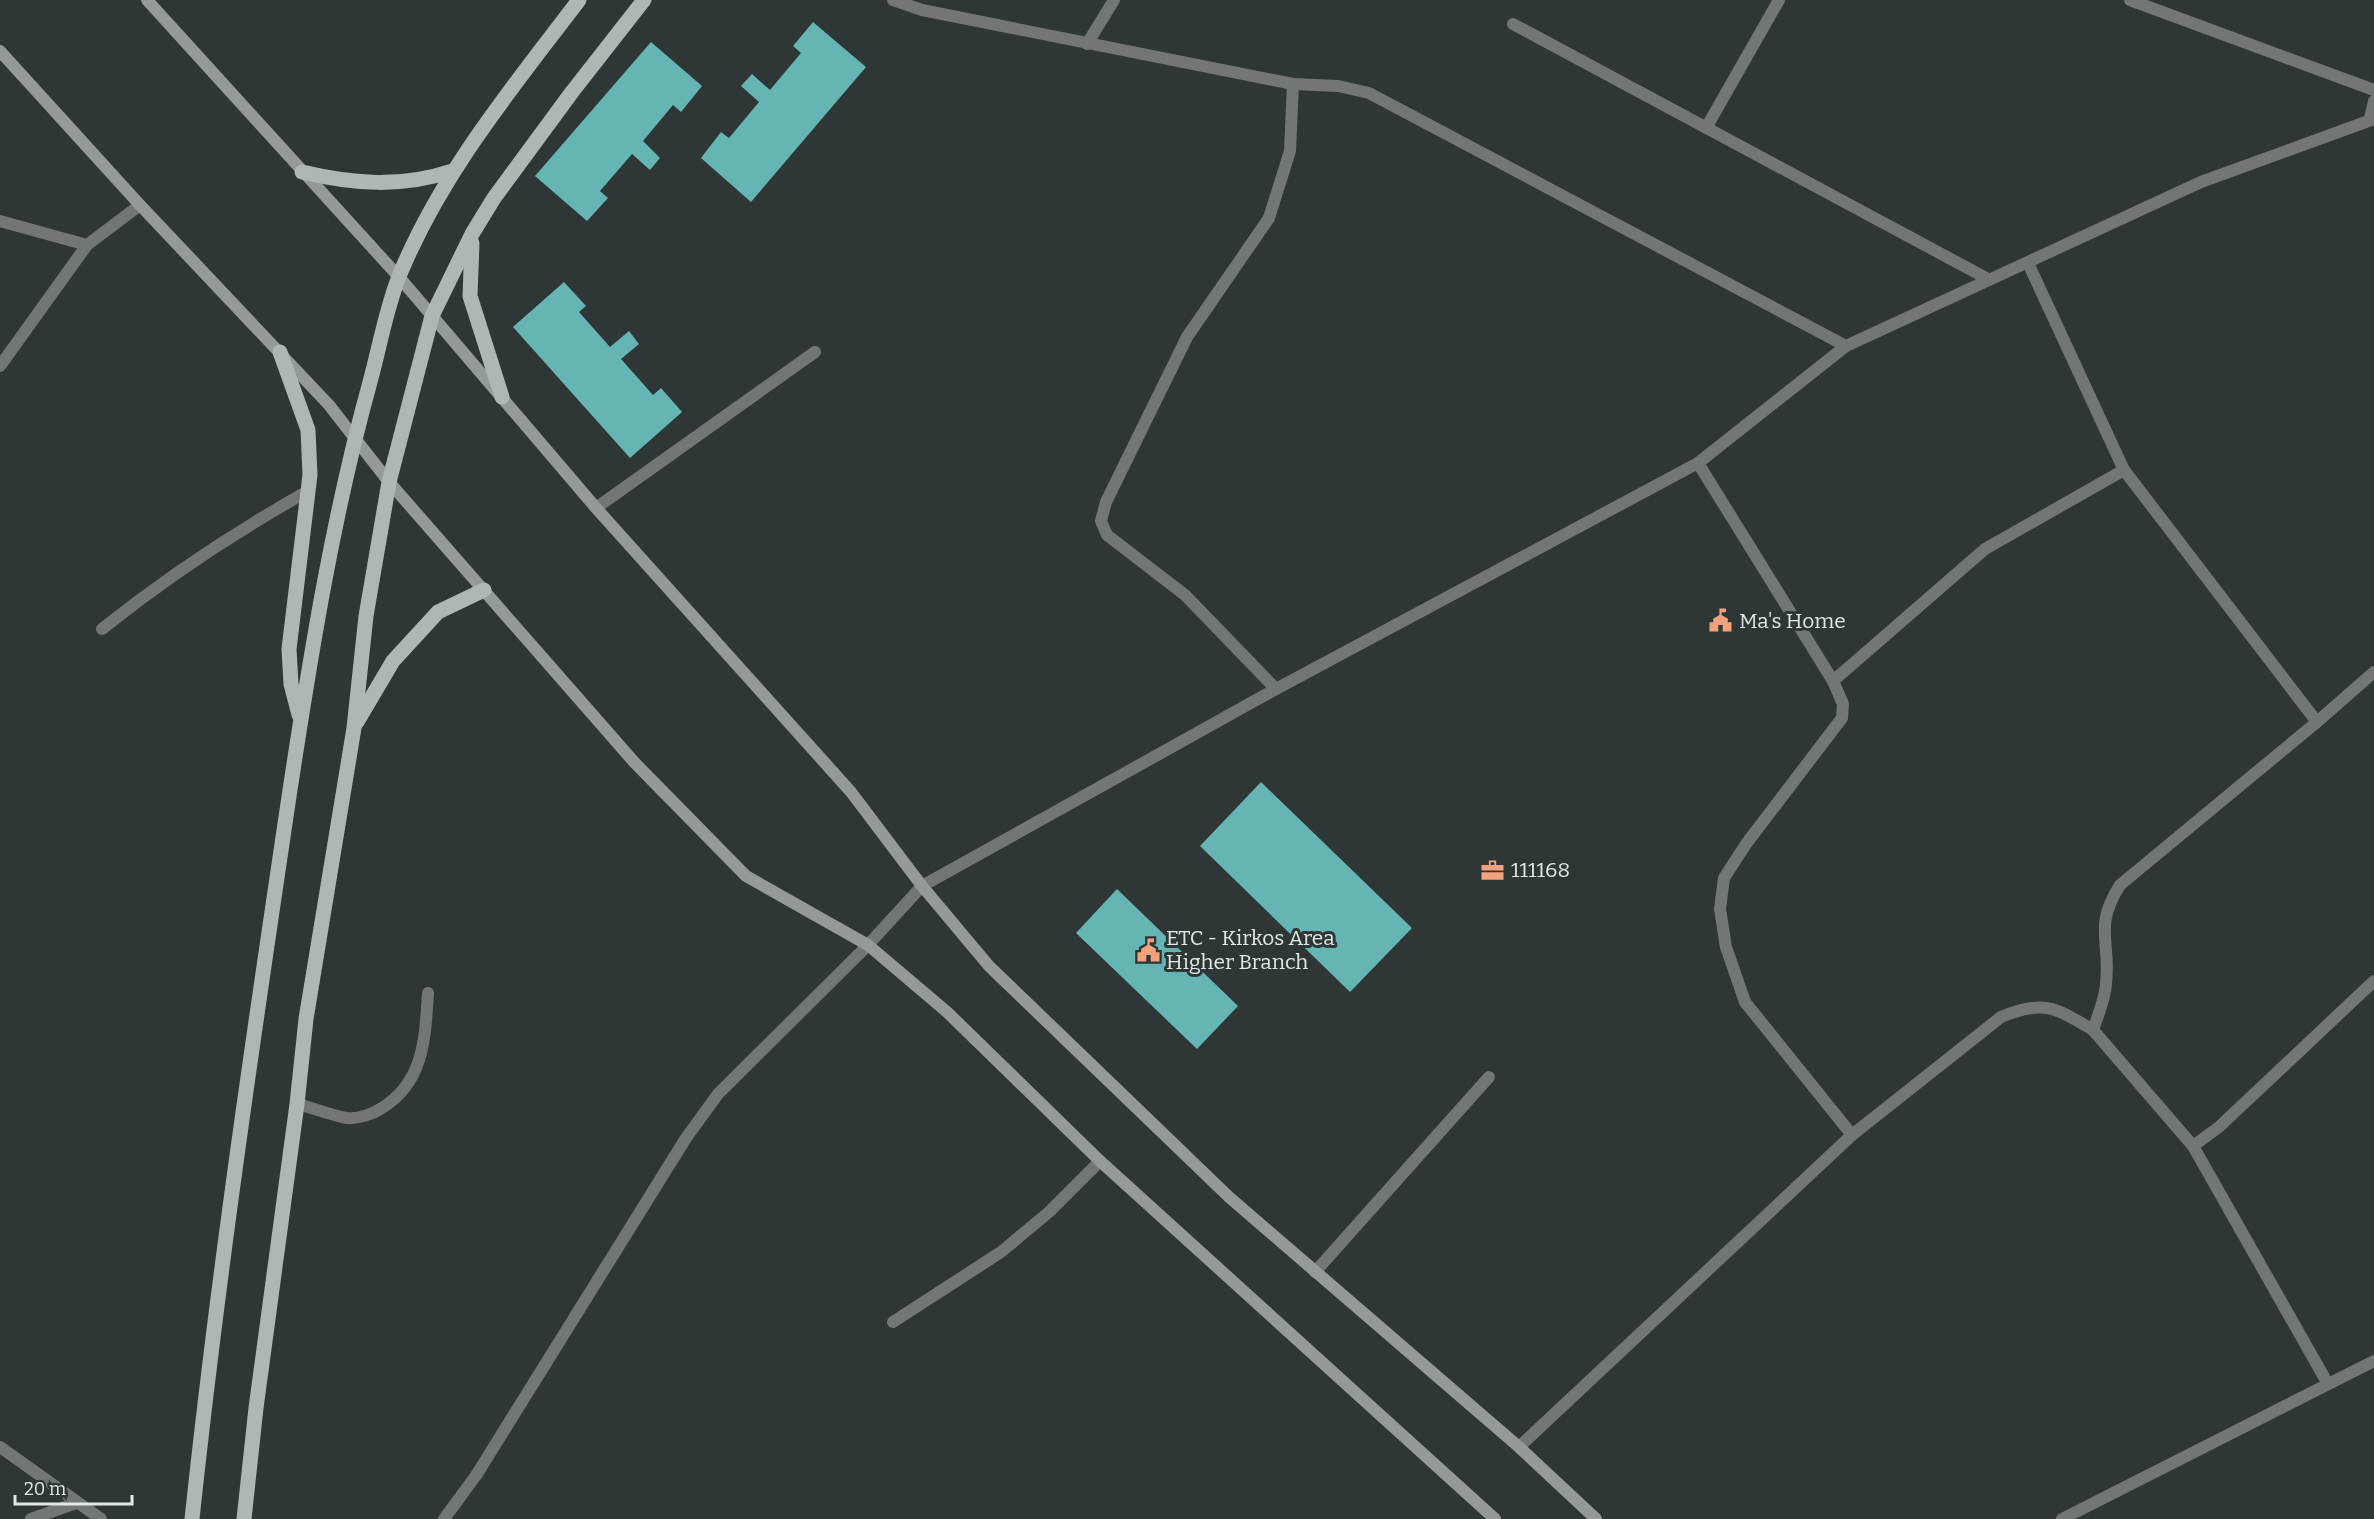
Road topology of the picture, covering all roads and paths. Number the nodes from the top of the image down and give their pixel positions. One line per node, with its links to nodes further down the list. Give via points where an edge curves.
1 (147, 0): 17 (main road)
2 (579, 0): 16 (main road)
3 (644, 0): 20 (main road, via 494,198)
4 (893, 0): 9 (street, via 922,10)
5 (1114, 0): 9 (street)
6 (1779, 0): 15 (street)
7 (2130, 0): 12 (street)
8 (1513, 24): 15 (street)
9 (1087, 44): 11 (street)
10 (0, 51): 18 (main road)
11 (1293, 84): 26 (street, via 1338,86 1369,93); 41 (street, via 1290,151 1269,218 1187,337 1106,502 1101,521 1107,535 1185,595)
12 (2374, 90)
13 (2374, 101): 14 (street)
14 (2372, 119): 22 (street, via 2201,182)
15 (1706, 128): 24 (street)
16 (452, 171): 17 (main road, via 392,184 356,183); 23 (main road)
17 (302, 172): 23 (main road)
18 (140, 205): 21 (street); 28 (main road)
19 (0, 221): 21 (street)
20 (472, 234): 25 (main road); 30 (main road, via 470,296)
21 (87, 245): 29 (street)
22 (2028, 263): 24 (street); 33 (street)
23 (399, 277): 25 (main road); 31 (main road)
24 (1988, 279): 26 (street)
25 (432, 316): 30 (main road); 34 (main road)
26 (1846, 346): 32 (street)
27 (815, 351): 36 (street)
28 (280, 352): 31 (main road); 35 (main road, via 308,430)
29 (0, 366)
30 (502, 398): 36 (main road)
31 (355, 437): 34 (main road); 42 (main road, via 318,608)
32 (1698, 463): 40 (street); 41 (street)
33 (2124, 470): 40 (street, via 1985,549); 43 (street)
34 (389, 482): 37 (main road); 44 (main road, via 366,616)
35 (308, 491): 38 (street, via 161,582); 42 (main road, via 288,649 291,684)
36 (596, 508): 45 (main road, via 851,792)
37 (484, 590): 44 (main road, via 438,612 393,661); 46 (main road, via 634,762 746,876)
38 (102, 629)
39 (2374, 672): 43 (street)
40 (1833, 681): 52 (street, via 1843,704 1842,718 1740,852 1724,878 1720,909 1726,947 1745,1002)
41 (1276, 689): 45 (street)
42 (301, 720): 64 (main road, via 257,1014)
43 (2318, 722): 49 (street, via 2120,885 2109,902 2103,925 2106,986)
44 (354, 728): 51 (main road, via 306,1019)
45 (922, 886): 46 (street); 55 (main road, via 989,966 1229,1197)
46 (868, 945): 54 (main road, via 947,1012); 66 (street, via 718,1094 686,1138 477,1474)
47 (2374, 981): 53 (street, via 2219,1127)
48 (428, 993): 51 (street, via 415,1073 400,1097 375,1113 349,1118)
49 (2093, 1030): 52 (street, via 2058,1009 2026,1007 2001,1017); 53 (street)
50 (1489, 1077): 55 (street)
51 (297, 1104): 65 (main road)
52 (1852, 1135): 60 (street)
53 (2193, 1146): 58 (street)
54 (1100, 1161): 56 (street, via 1049,1212 1001,1252); 67 (main road)
55 (1315, 1272): 60 (main road)
56 (893, 1322)
57 (2374, 1361): 58 (street)
58 (2328, 1384): 69 (street)
59 (0, 1447): 61 (street)
60 (1519, 1448): 68 (main road)
61 (76, 1503): 62 (street); 63 (street)
62 (31, 1519)
63 (101, 1519)
64 (192, 1519)
65 (244, 1519)
66 (444, 1519)
67 (1495, 1519)
68 (1596, 1519)
69 (2062, 1519)

